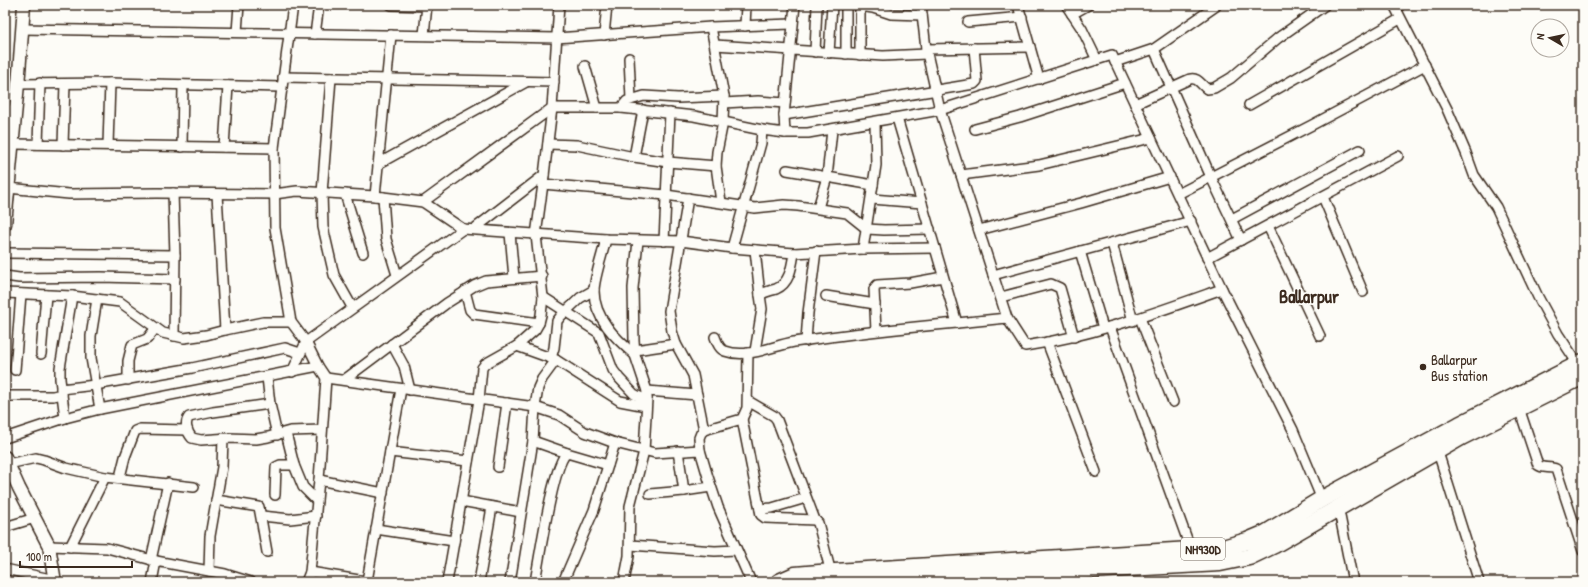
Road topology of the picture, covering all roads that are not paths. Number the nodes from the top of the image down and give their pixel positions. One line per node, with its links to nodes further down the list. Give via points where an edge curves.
1 (24, 5): 31 (street)
2 (239, 5): 32 (street)
3 (293, 5): 33 (street)
4 (319, 5): 34 (street)
5 (391, 5): 19 (street)
6 (559, 5): 38 (street)
7 (607, 5): 36 (street)
8 (746, 5): 29 (street)
9 (795, 5): 28 (street)
10 (817, 5): 44 (street)
11 (832, 5): 46 (street)
12 (846, 5): 47 (street)
13 (921, 5): 24 (street)
14 (1018, 5): 25 (street)
15 (1066, 5): 23 (street)
16 (1088, 5): 23 (street)
17 (1325, 5): 68 (street, via 1278,38 1222,84 1207,89 1193,78)
18 (1394, 5): 26 (street)
19 (427, 6): 37 (street)
20 (860, 6): 22 (street); 48 (street)
21 (1216, 6): 42 (street)
22 (882, 8): 24 (street, via 891,14)
23 (1072, 14): 50 (street)
24 (922, 15): 45 (street)
25 (1022, 17): 27 (street); 40 (street)
26 (1400, 19): 52 (street); 74 (street)
27 (968, 22)
28 (792, 24): 29 (street); 43 (street)
29 (745, 26): 30 (street)
30 (711, 27): 36 (street); 39 (street)
31 (22, 29): 32 (street); 63 (street)
32 (237, 32): 33 (street)
33 (289, 34): 34 (street); 54 (street)
34 (315, 34): 35 (street)
35 (390, 35): 37 (street); 56 (street)
36 (604, 35): 38 (street)
37 (424, 36): 38 (street)
38 (556, 38): 59 (street)
39 (715, 45): 43 (street); 71 (street)
40 (1030, 47): 41 (street); 57 (street)
41 (974, 48): 45 (street); 69 (street, via 976,82)
42 (1154, 49): 51 (street); 68 (street)
43 (790, 50): 44 (street); 72 (street)
44 (815, 52): 46 (street)
45 (927, 52): 48 (street, via 883,56); 69 (street)
46 (829, 53): 47 (street)
47 (846, 54): 48 (street)
48 (860, 55)
49 (629, 58): 70 (street)
50 (1098, 60): 51 (street, via 1112,55); 57 (street)
51 (1115, 62): 62 (street)
52 (1425, 65): 110 (street); 206 (street, via 1447,109 1474,175 1496,207 1558,334)
53 (585, 66): 76 (street)
54 (283, 77): 55 (street); 67 (street)
55 (331, 78): 56 (street); 115 (street)
56 (387, 79): 58 (street); 103 (street)
57 (1039, 79): 80 (street)
58 (527, 81): 59 (street); 103 (street)
59 (554, 82): 75 (street)
60 (40, 83): 63 (street); 64 (street); 92 (street)
61 (110, 83): 64 (street); 65 (street); 95 (street)
62 (1125, 83): 73 (street); 86 (street)
63 (18, 84): 78 (street)
64 (66, 84): 94 (street)
65 (183, 85): 66 (street); 96 (street)
66 (228, 86): 67 (street); 97 (street)
67 (281, 87): 98 (street)
68 (1171, 87): 73 (street); 110 (street)
69 (935, 89): 80 (street); 82 (street)
70 (631, 99): 71 (street, via 644,96); 77 (street)
71 (724, 99): 72 (street); 84 (street)
72 (785, 104): 82 (street)
73 (1135, 104): 90 (street)
74 (1249, 105)
75 (552, 108): 76 (street); 93 (street); 125 (street)
76 (597, 108): 77 (street)
77 (621, 108): 79 (street)
78 (10, 110): 91 (street)
79 (643, 110): 81 (street); 101 (street)
80 (940, 110): 83 (street); 107 (street)
81 (670, 113): 84 (street); 102 (street)
82 (784, 115): 89 (street)
83 (897, 118): 85 (street); 127 (street)
84 (723, 122): 87 (street); 104 (street, via 716,152)
85 (875, 123): 88 (street); 112 (street)
86 (976, 129)
87 (762, 130): 89 (street); 128 (street, via 761,143)
88 (832, 130): 89 (street); 108 (street)
89 (785, 133)
90 (1151, 138): 107 (street, via 1039,165); 109 (street)
91 (13, 144): 92 (street); 113 (street)
92 (38, 144): 94 (street)
93 (548, 144): 101 (street, via 578,145); 106 (street)
94 (63, 145): 95 (street)
95 (108, 145): 96 (street)
96 (182, 147): 97 (street)
97 (224, 148): 98 (street)
98 (274, 148): 117 (street)
99 (1360, 150): 130 (street)
100 (1398, 156): 122 (street)
101 (634, 157): 102 (street)
102 (668, 162): 104 (street); 120 (street)
103 (378, 164): 121 (street)
104 (716, 166): 126 (street)
105 (787, 170): 108 (street)
106 (544, 175): 111 (street); 136 (street)
107 (961, 175): 138 (street)
108 (827, 176): 112 (street); 129 (street)
109 (1170, 176): 119 (street); 138 (street)
110 (1211, 177): 119 (street); 130 (street)
111 (543, 184): 120 (street); 140 (street)
112 (873, 185): 124 (street)
113 (8, 188): 114 (street, via 69,194); 132 (street)
114 (173, 193): 116 (street); 156 (street)
115 (322, 193): 117 (street, via 297,191); 118 (street); 179 (street, via 323,227 330,262 334,275)
116 (217, 194): 117 (street); 188 (street)
117 (274, 194): 183 (street, via 275,228)
118 (345, 194): 121 (street); 154 (street)
119 (1178, 194): 131 (street)
120 (666, 195): 123 (street); 144 (street)
121 (379, 196): 125 (street); 158 (street, via 386,239)
122 (1323, 197): 133 (street); 168 (street)
123 (688, 198): 126 (street); 145 (street)
124 (872, 200): 127 (street); 134 (street)
125 (423, 202): 135 (street)
126 (721, 202): 128 (street)
127 (922, 203): 137 (street)
128 (743, 205): 129 (street, via 755,208 784,205); 147 (street)
129 (818, 208): 134 (street, via 847,213)
130 (1232, 219): 142 (street)
131 (1191, 221): 146 (street); 157 (street)
132 (5, 224)
133 (1268, 226): 142 (street); 191 (street)
134 (867, 228): 137 (street); 149 (street)
135 (463, 229): 136 (street); 158 (street)
136 (474, 229): 139 (street)
137 (930, 229): 148 (street)
138 (979, 230): 159 (street)
139 (510, 233): 140 (street); 163 (street)
140 (536, 235): 141 (street); 161 (street)
141 (606, 239): 143 (street); 166 (street)
142 (1241, 240): 157 (street)
143 (638, 241): 144 (street); 202 (street, via 633,288)
144 (664, 241): 145 (street)
145 (681, 242): 147 (street); 198 (street, via 670,311)
146 (1112, 242): 152 (street); 182 (street)
147 (732, 248): 150 (street)
148 (935, 248): 149 (street); 162 (street)
149 (863, 249): 151 (street)
150 (755, 250): 155 (street); 172 (street)
151 (816, 251): 155 (street); 194 (street)
152 (1080, 251): 159 (street); 186 (street)
153 (5, 253): 156 (street)
154 (364, 253)
155 (794, 253): 172 (street, via 789,276 782,286)
156 (175, 255): 164 (street)
157 (1207, 258): 165 (street)
158 (397, 275): 179 (street)
159 (993, 275): 176 (street)
160 (5, 276): 164 (street)
161 (542, 276): 163 (street); 175 (street)
162 (943, 277): 178 (street, via 877,285 874,289); 185 (street)
163 (514, 278): 167 (street, via 486,281)
164 (175, 279): 190 (street)
165 (1222, 289): 182 (street); 264 (street)
166 (594, 290): 180 (street); 202 (street, via 603,323 624,346)
167 (466, 291): 184 (street, via 470,310 474,314); 197 (street)
168 (1363, 292)
169 (5, 293): 170 (street)
170 (22, 294): 171 (street); 207 (street)
171 (46, 295): 173 (street); 203 (street)
172 (760, 295): 200 (street, via 762,309)
173 (72, 296): 177 (street); 215 (street, via 60,368)
174 (826, 296): 178 (street)
175 (543, 297): 180 (street); 184 (street)
176 (1000, 297): 181 (street); 193 (street, via 1050,284 1056,285 1060,288)
177 (97, 298): 187 (street, via 120,302); 213 (street, via 91,336)
178 (875, 304): 189 (street)
179 (352, 307): 195 (street)
180 (566, 311): 204 (street, via 557,321); 218 (street, via 599,333 613,370 634,394)
181 (1007, 318): 185 (street); 196 (street, via 1026,346)
182 (1136, 319): 186 (street); 221 (street)
183 (292, 322): 188 (street, via 263,322); 195 (street)
184 (540, 323): 199 (street, via 536,330)
185 (957, 323): 189 (street)
186 (1107, 327): 193 (street); 279 (street)
187 (156, 328): 190 (street); 211 (street, via 147,339 132,345 128,361)
188 (225, 330): 190 (street, via 184,338)
189 (876, 331): 194 (street)
190 (174, 336)
191 (1320, 336)
192 (715, 337): 200 (street, via 723,351)
193 (1074, 337): 196 (street)
194 (806, 341): 200 (street)
195 (306, 342): 201 (street); 205 (street)
196 (1048, 342): 249 (street)
197 (392, 344): 212 (street); 214 (street, via 404,366)
198 (676, 344): 202 (street); 217 (street, via 693,375)
199 (517, 346): 204 (street); 219 (street, via 484,364)
200 (751, 352): 220 (street)
201 (300, 353): 208 (street); 211 (street, via 285,348)
202 (635, 353): 218 (street)
203 (41, 354)
204 (553, 359): 218 (street, via 620,401); 224 (street, via 539,383)
205 (318, 366): 208 (street); 210 (street)
206 (1581, 367): 225 (highway, NH930D); 232 (highway, NH930D)
207 (15, 370)
208 (292, 372): 209 (street)
209 (267, 377): 223 (street); 226 (street)
210 (326, 378): 212 (street); 230 (street)
211 (128, 380): 213 (street)
212 (344, 380): 214 (street)
213 (95, 385): 215 (street); 226 (street)
214 (405, 390): 219 (street); 242 (street)
215 (61, 392): 216 (street, via 53,396); 227 (street)
216 (5, 396)
217 (697, 396): 218 (street); 231 (street)
218 (647, 399): 240 (street)
219 (479, 400): 222 (street); 244 (street)
220 (748, 401): 228 (street, via 748,408); 260 (street, via 778,420)
221 (1173, 402)
222 (507, 403): 224 (street); 248 (street)
223 (270, 404): 229 (street, via 189,417); 233 (street)
224 (535, 407): 236 (street); 237 (street, via 559,415 585,432)
225 (1518, 408): 232 (highway, NH930D); 280 (street, via 1538,465 1556,469)
226 (100, 409): 227 (street)
227 (65, 418): 234 (street)
228 (742, 419): 231 (street); 266 (street)
229 (187, 430): 235 (street, via 196,440); 251 (street, via 137,430 125,457)
230 (322, 430): 233 (street, via 290,431); 252 (street)
231 (704, 430): 239 (street, via 699,438)
232 (1458, 432): 238 (highway, NH930D); 264 (highway, NH930D)
233 (282, 434): 235 (street, via 256,439); 246 (street)
234 (5, 438)
235 (223, 438): 261 (street, via 222,467)
236 (532, 441): 243 (street); 267 (street)
237 (615, 443): 240 (street); 247 (street)
238 (1437, 449): 264 (highway, NH930D); 303 (street)
239 (700, 450): 241 (street); 255 (street)
240 (644, 451): 241 (street); 275 (street, via 630,506)
241 (678, 451): 256 (street)
242 (390, 452): 244 (street); 257 (street)
243 (567, 453): 247 (street); 296 (street, via 557,472)
244 (468, 461): 263 (street)
245 (7, 465): 250 (street, via 36,458); 270 (street)
246 (294, 465): 259 (street, via 276,467); 262 (street, via 303,487)
247 (608, 465): 297 (street, via 588,527)
248 (498, 468)
249 (1096, 472)
250 (105, 477): 251 (street); 277 (street)
251 (120, 477): 253 (street)
252 (319, 480): 257 (street); 262 (street)
253 (168, 483): 254 (street); 282 (street)
254 (194, 487)
255 (711, 487): 256 (street); 278 (street)
256 (684, 492): 258 (street)
257 (383, 493): 273 (street)
258 (650, 494)
259 (275, 496)
260 (806, 498): 266 (street); 271 (street)
261 (216, 500): 268 (street, via 258,506); 284 (street, via 210,536)
262 (317, 501): 269 (street)
263 (461, 501): 265 (street); 274 (street)
264 (1329, 506): 279 (highway, NH930D, via 1247,541 1222,548); 301 (highway, NH930D, via 1274,545 1249,557 1220,563); 302 (street)
265 (492, 507): 267 (street); 294 (street)
266 (760, 509): 271 (street, via 765,518)
267 (521, 512): 295 (street)
268 (262, 516): 269 (street, via 290,519); 281 (street)
269 (316, 516): 285 (street)
270 (35, 518): 272 (street); 276 (street)
271 (815, 520): 286 (street, via 818,523)
272 (5, 526)
273 (376, 529): 274 (street); 292 (street)
274 (454, 541): 293 (street)
275 (630, 545): 278 (street); 298 (street)
276 (49, 546): 277 (street); 288 (street)
277 (70, 547): 282 (street, via 107,548)
278 (736, 550): 299 (street)
279 (1191, 550): 286 (highway, NH930D)
280 (1583, 551)
281 (267, 552)
282 (154, 561): 284 (street); 289 (street)
283 (5, 569): 288 (street)
284 (209, 571): 287 (street)
285 (310, 572): 291 (street); 292 (street)
286 (831, 573): 300 (highway, NH930D, via 795,575)
287 (229, 579): 290 (street)
288 (55, 581)
289 (152, 582)
290 (251, 582)
291 (306, 582)
292 (369, 582)
293 (447, 582)
294 (479, 582)
295 (510, 582)
296 (535, 582)
297 (563, 582)
298 (624, 582)
299 (751, 582)
300 (779, 582)
301 (863, 582)
302 (1353, 582)
303 (1479, 582)

